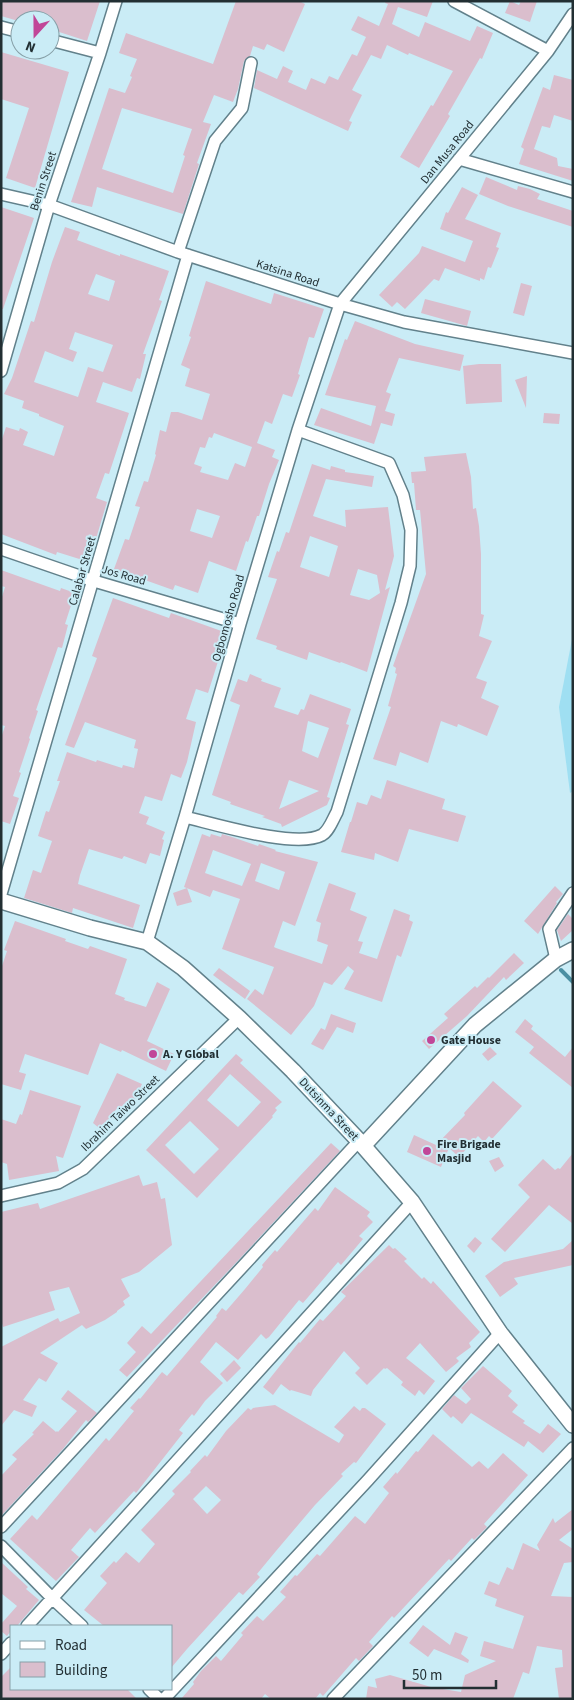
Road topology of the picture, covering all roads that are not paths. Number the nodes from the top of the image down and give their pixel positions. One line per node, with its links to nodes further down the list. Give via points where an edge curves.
1 (116, 1): 6 (street, Benin Street)
2 (454, 1): 5 (street)
3 (573, 14): 5 (street, Dan Musa Road)
4 (60, 43): 6 (street)
5 (548, 51): 8 (street, Dan Musa Road)
6 (100, 53): 11 (street, Benin Street)
7 (251, 63): 12 (street, Calabar Street, via 242,108 215,141)
8 (459, 159): 9 (street); 13 (street, Dan Musa Road)
9 (573, 192)
10 (1, 194): 11 (street, Katsina Road)
11 (49, 205): 12 (street, Katsina Road); 15 (street, Benin Street)
12 (183, 254): 13 (street, Katsina Road); 18 (street, Calabar Street)
13 (340, 304): 14 (street, Katsina Road, via 404,322); 16 (street, Ogbomosho Road)
14 (573, 352)
15 (1, 371)
16 (298, 430): 19 (street, Ogbomosho Road); 20 (street, via 389,463 403,495 411,530 410,566 401,603 337,812 324,834 293,839)
17 (1, 549): 18 (street, Jos Road)
18 (94, 581): 19 (street, Jos Road); 22 (street, Calabar Street)
19 (240, 624): 20 (street, Ogbomosho Road)
20 (185, 817): 24 (street, Ogbomosho Road)
21 (573, 893): 26 (street, via 548,929)
22 (1, 894)
23 (1, 901): 24 (street, Dutsinma Street)
24 (147, 942): 27 (street, Dutsinma Street, via 183,968)
25 (573, 950): 26 (street)
26 (556, 959): 28 (street, via 476,1025)
27 (239, 1018): 28 (street, Dutsinma Street); 29 (street, Ibrahim Taiwo Street, via 83,1169 58,1183)
28 (361, 1143): 30 (street, Dutsinma Street); 34 (street)
29 (1, 1196)
30 (412, 1202): 31 (street, Dutsinma Street); 36 (street)
31 (500, 1333): 32 (street, Dutsinma Street); 43 (street)
32 (573, 1425)
33 (573, 1448): 44 (street)
34 (1, 1527)
35 (1, 1546): 36 (street)
36 (53, 1599): 37 (street); 38 (street)
37 (28, 1625)
38 (81, 1625)
39 (10, 1644): 40 (street)
40 (1, 1654)
41 (150, 1690): 42 (street)
42 (159, 1699)
43 (164, 1699)
44 (333, 1699)

